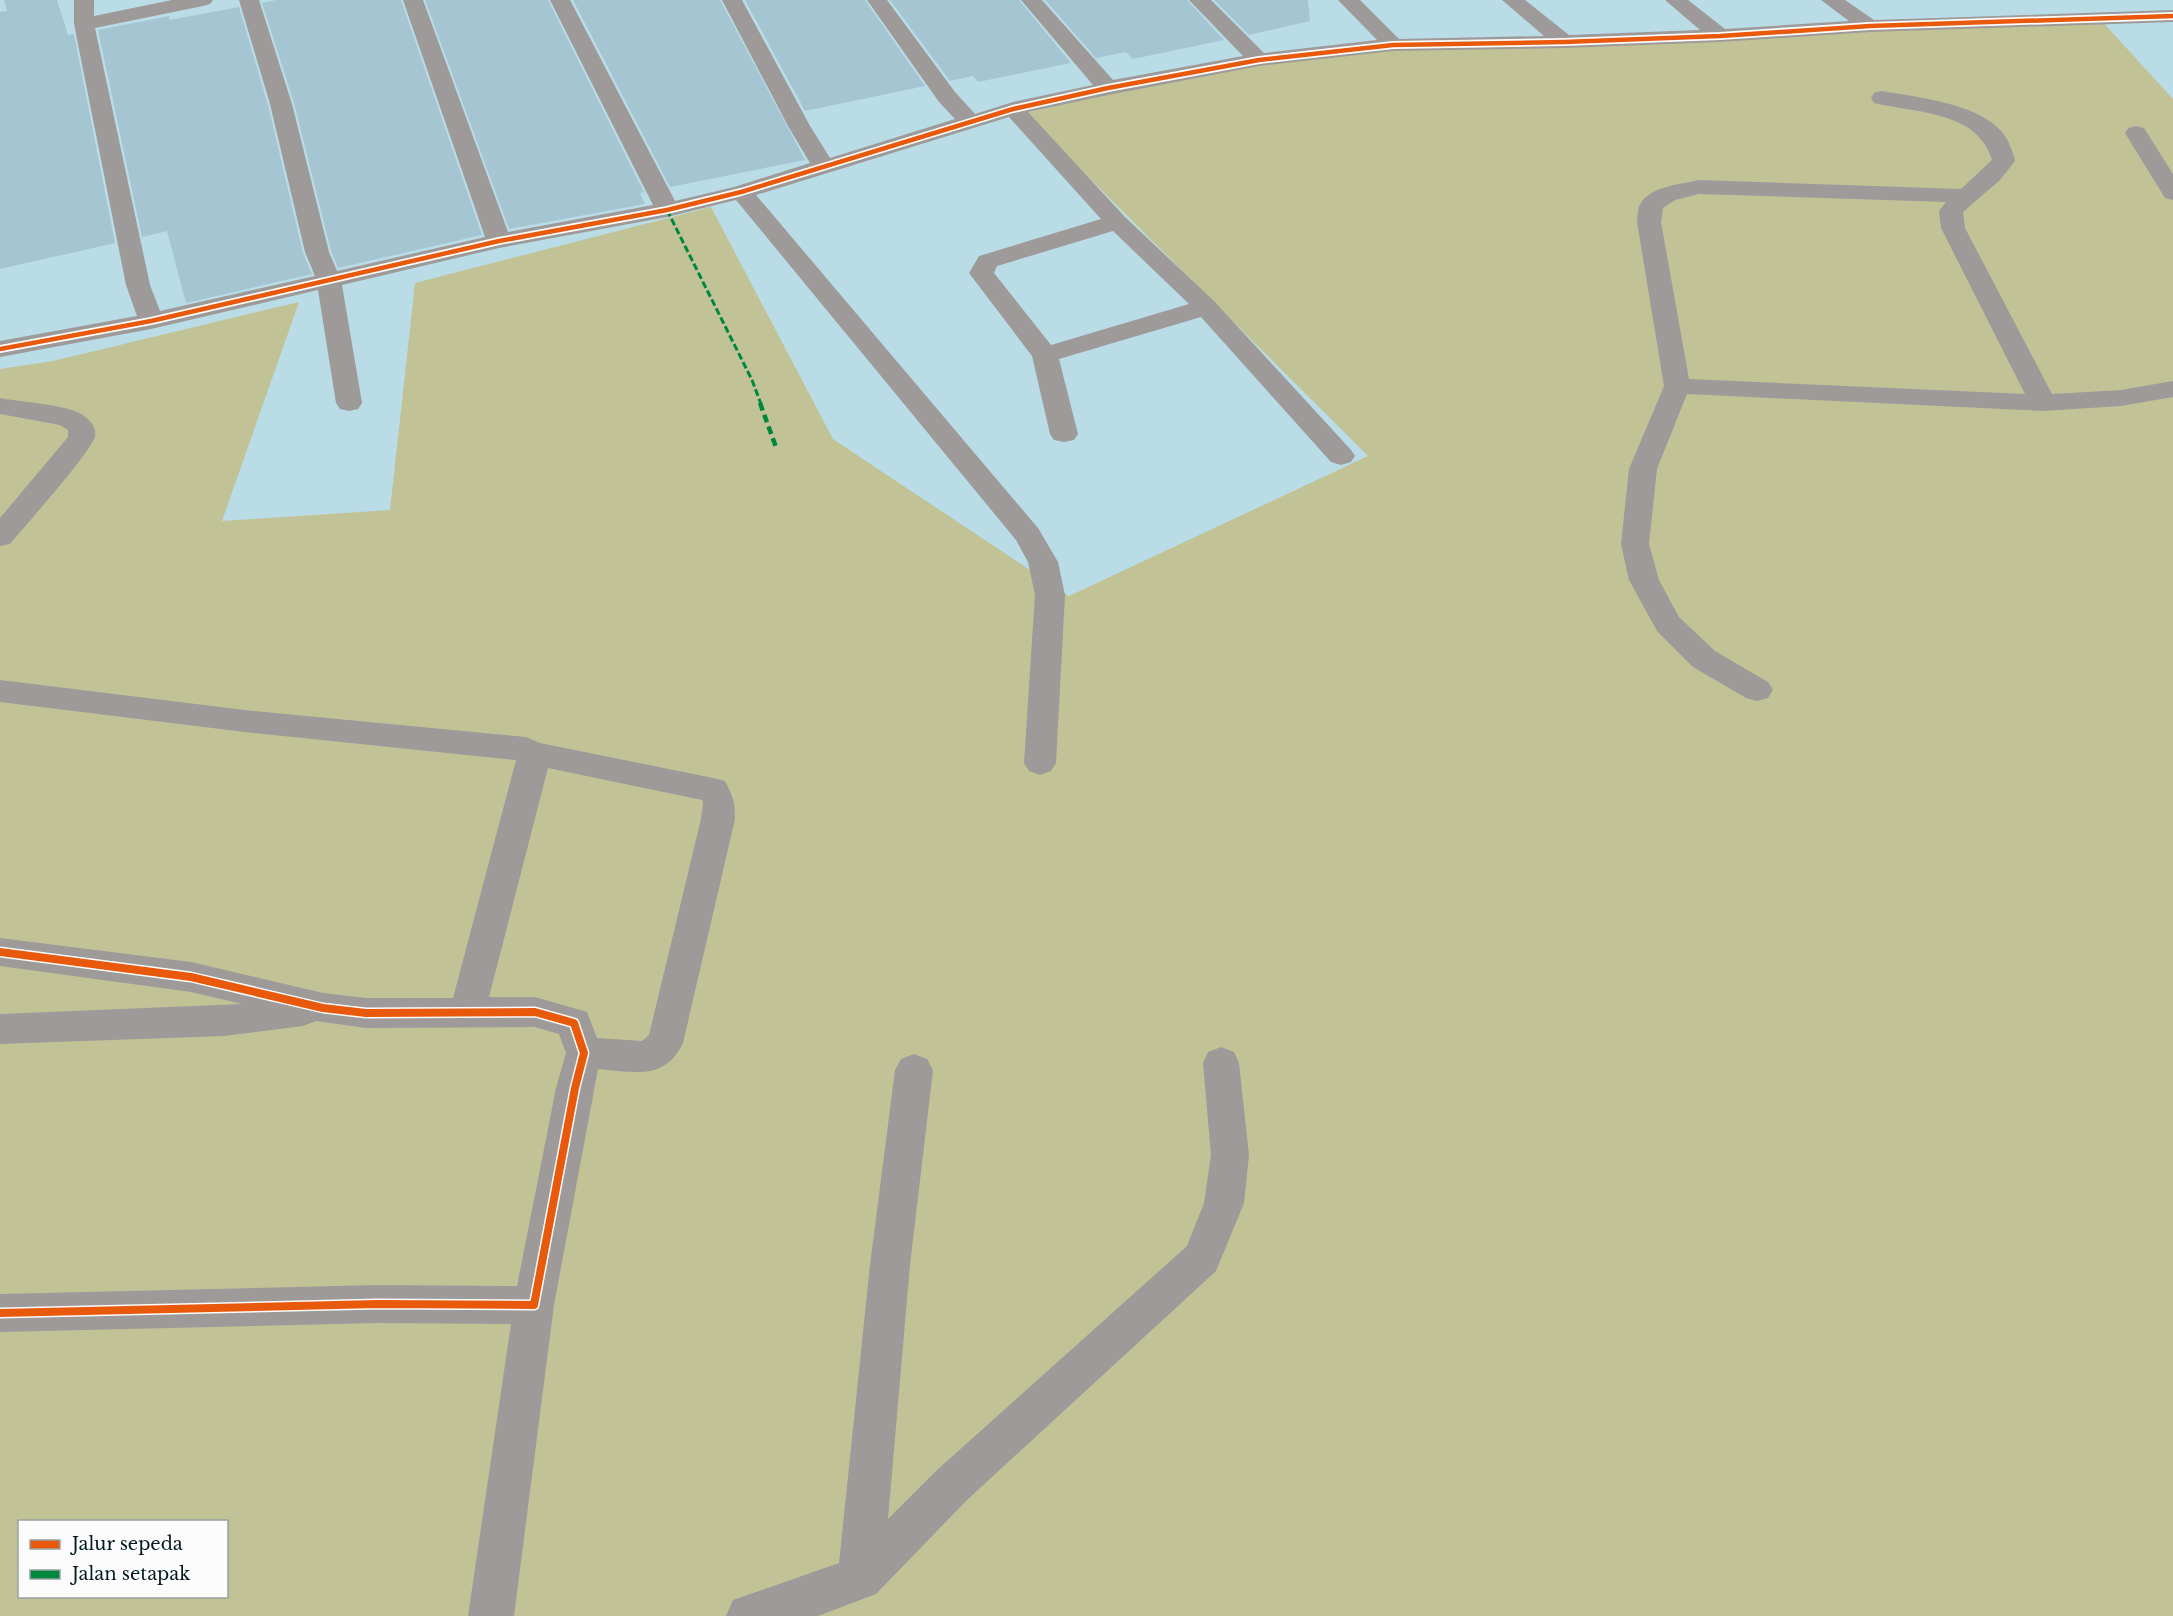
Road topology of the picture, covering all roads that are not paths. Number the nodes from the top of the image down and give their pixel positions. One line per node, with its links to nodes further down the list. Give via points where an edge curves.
1 (203, 0): 16 (street)
2 (249, 0): 36 (street, via 281,104 317,252)
3 (413, 0): 35 (street)
4 (560, 0): 33 (street)
5 (732, 0): 29 (street)
6 (878, 0): 27 (street, via 947,97)
7 (1031, 0): 24 (street)
8 (1199, 0): 23 (street)
9 (1348, 0): 22 (street)
10 (1512, 0): 21 (street)
11 (1675, 0): 20 (street)
12 (1831, 0): 19 (street)
13 (1990, 0): 18 (street)
14 (2162, 0): 15 (street)
15 (2173, 6)
16 (84, 12): 38 (street, via 138,285)
17 (2173, 16): 18 (street)
18 (2023, 22): 19 (street)
19 (1870, 26): 20 (street)
20 (1720, 36): 21 (street)
21 (1564, 42): 22 (street)
22 (1393, 45): 23 (street)
23 (1259, 60): 24 (street)
24 (1108, 88): 26 (street)
25 (1882, 98): 32 (street, via 1946,110 1980,125 1997,141 2004,161 1990,178)
26 (1013, 109): 27 (street); 34 (street)
27 (970, 122): 29 (street)
28 (2136, 133): 31 (street)
29 (823, 165): 30 (street)
30 (741, 192): 33 (street); 52 (street, via 1028,535 1043,562 1050,595)
31 (2173, 193)
32 (1965, 196): 41 (street, via 1699,187 1666,195 1651,205 1648,222); 44 (street, via 1951,211 1953,228)
33 (667, 210): 35 (street)
34 (1117, 222): 37 (street); 40 (street, via 984,264 982,276)
35 (498, 241): 36 (street)
36 (329, 281): 38 (street); 43 (street)
37 (1206, 307): 40 (street); 47 (street)
38 (151, 321): 39 (street)
39 (0, 349)
40 (1045, 355): 46 (street)
41 (1677, 386): 44 (street); 49 (street, via 1643,469 1635,544 1644,580 1668,624 1704,659)
42 (2173, 389): 44 (street, via 2121,398)
43 (350, 403)
44 (2043, 403)
45 (0, 406): 48 (street, via 68,418 81,428 82,437)
46 (1064, 434)
47 (1341, 456)
48 (0, 537)
49 (1757, 690)
50 (0, 691): 51 (street, via 253,722 526,749)
51 (531, 753): 55 (street, via 533,764); 57 (street, via 713,790 719,802 665,1043 649,1057)
52 (1040, 764)
53 (0, 952): 54 (street, via 191,977)
54 (323, 1008): 55 (street, via 366,1013); 56 (street, via 224,1021)
55 (467, 1011): 57 (street, via 535,1012 574,1023)
56 (0, 1029)
57 (584, 1053): 60 (street)
58 (1221, 1063): 62 (street, via 1230,1155 1224,1203 1202,1258 952,1485)
59 (914, 1070): 62 (street, via 890,1265)
60 (534, 1305): 61 (street, via 365,1304); 63 (street)
61 (0, 1312)
62 (860, 1578): 64 (street)
63 (491, 1616)
64 (749, 1616)

